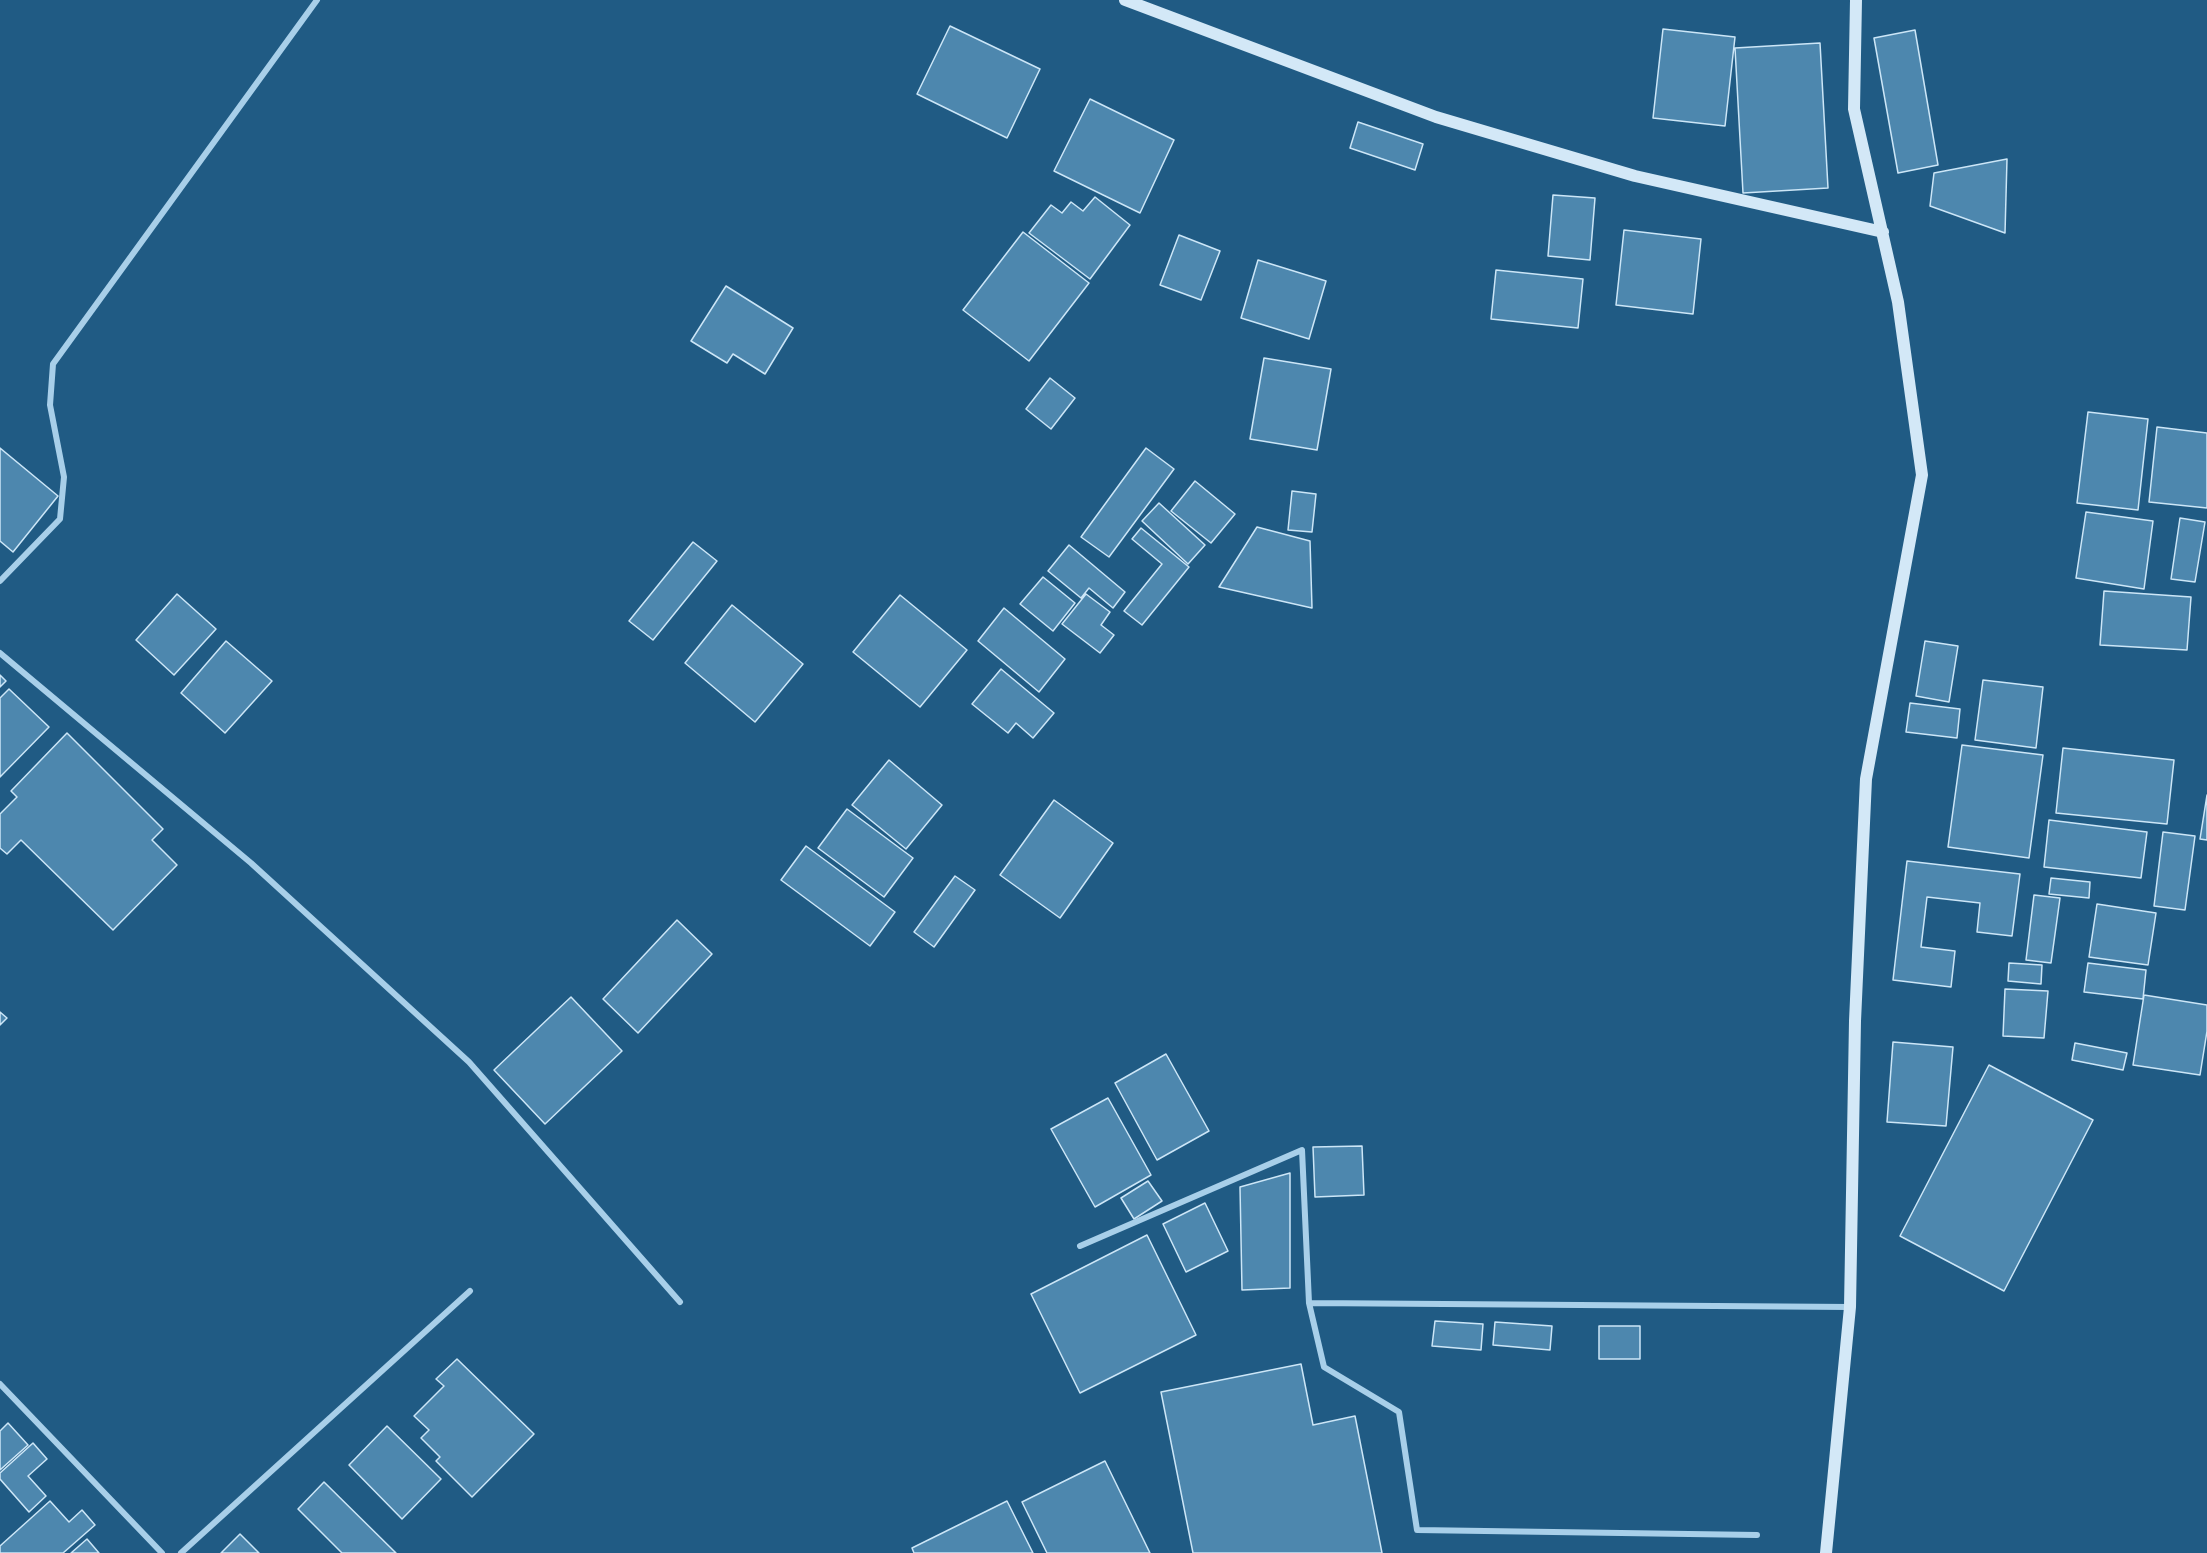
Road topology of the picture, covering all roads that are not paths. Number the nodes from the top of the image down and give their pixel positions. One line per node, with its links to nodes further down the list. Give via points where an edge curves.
1 (317, 0): 5 (street, via 53,364 50,405 64,477 60,519)
2 (1125, 0): 4 (street, via 1436,117 1635,176)
3 (1856, 0): 4 (street, via 1854,109)
4 (1883, 232): 11 (street, via 1898,302 1922,476 1866,779 1855,1021)
5 (0, 581)
6 (0, 653): 9 (street, via 251,863 469,1062)
7 (1080, 1246): 10 (street, via 1302,1150)
8 (470, 1291): 15 (street)
9 (680, 1302)
10 (1309, 1303): 11 (street); 13 (street, via 1324,1367 1399,1412 1417,1530)
11 (1850, 1307): 16 (street)
12 (0, 1384): 14 (street)
13 (1756, 1535)
14 (162, 1553)
15 (181, 1553)
16 (1826, 1553)

